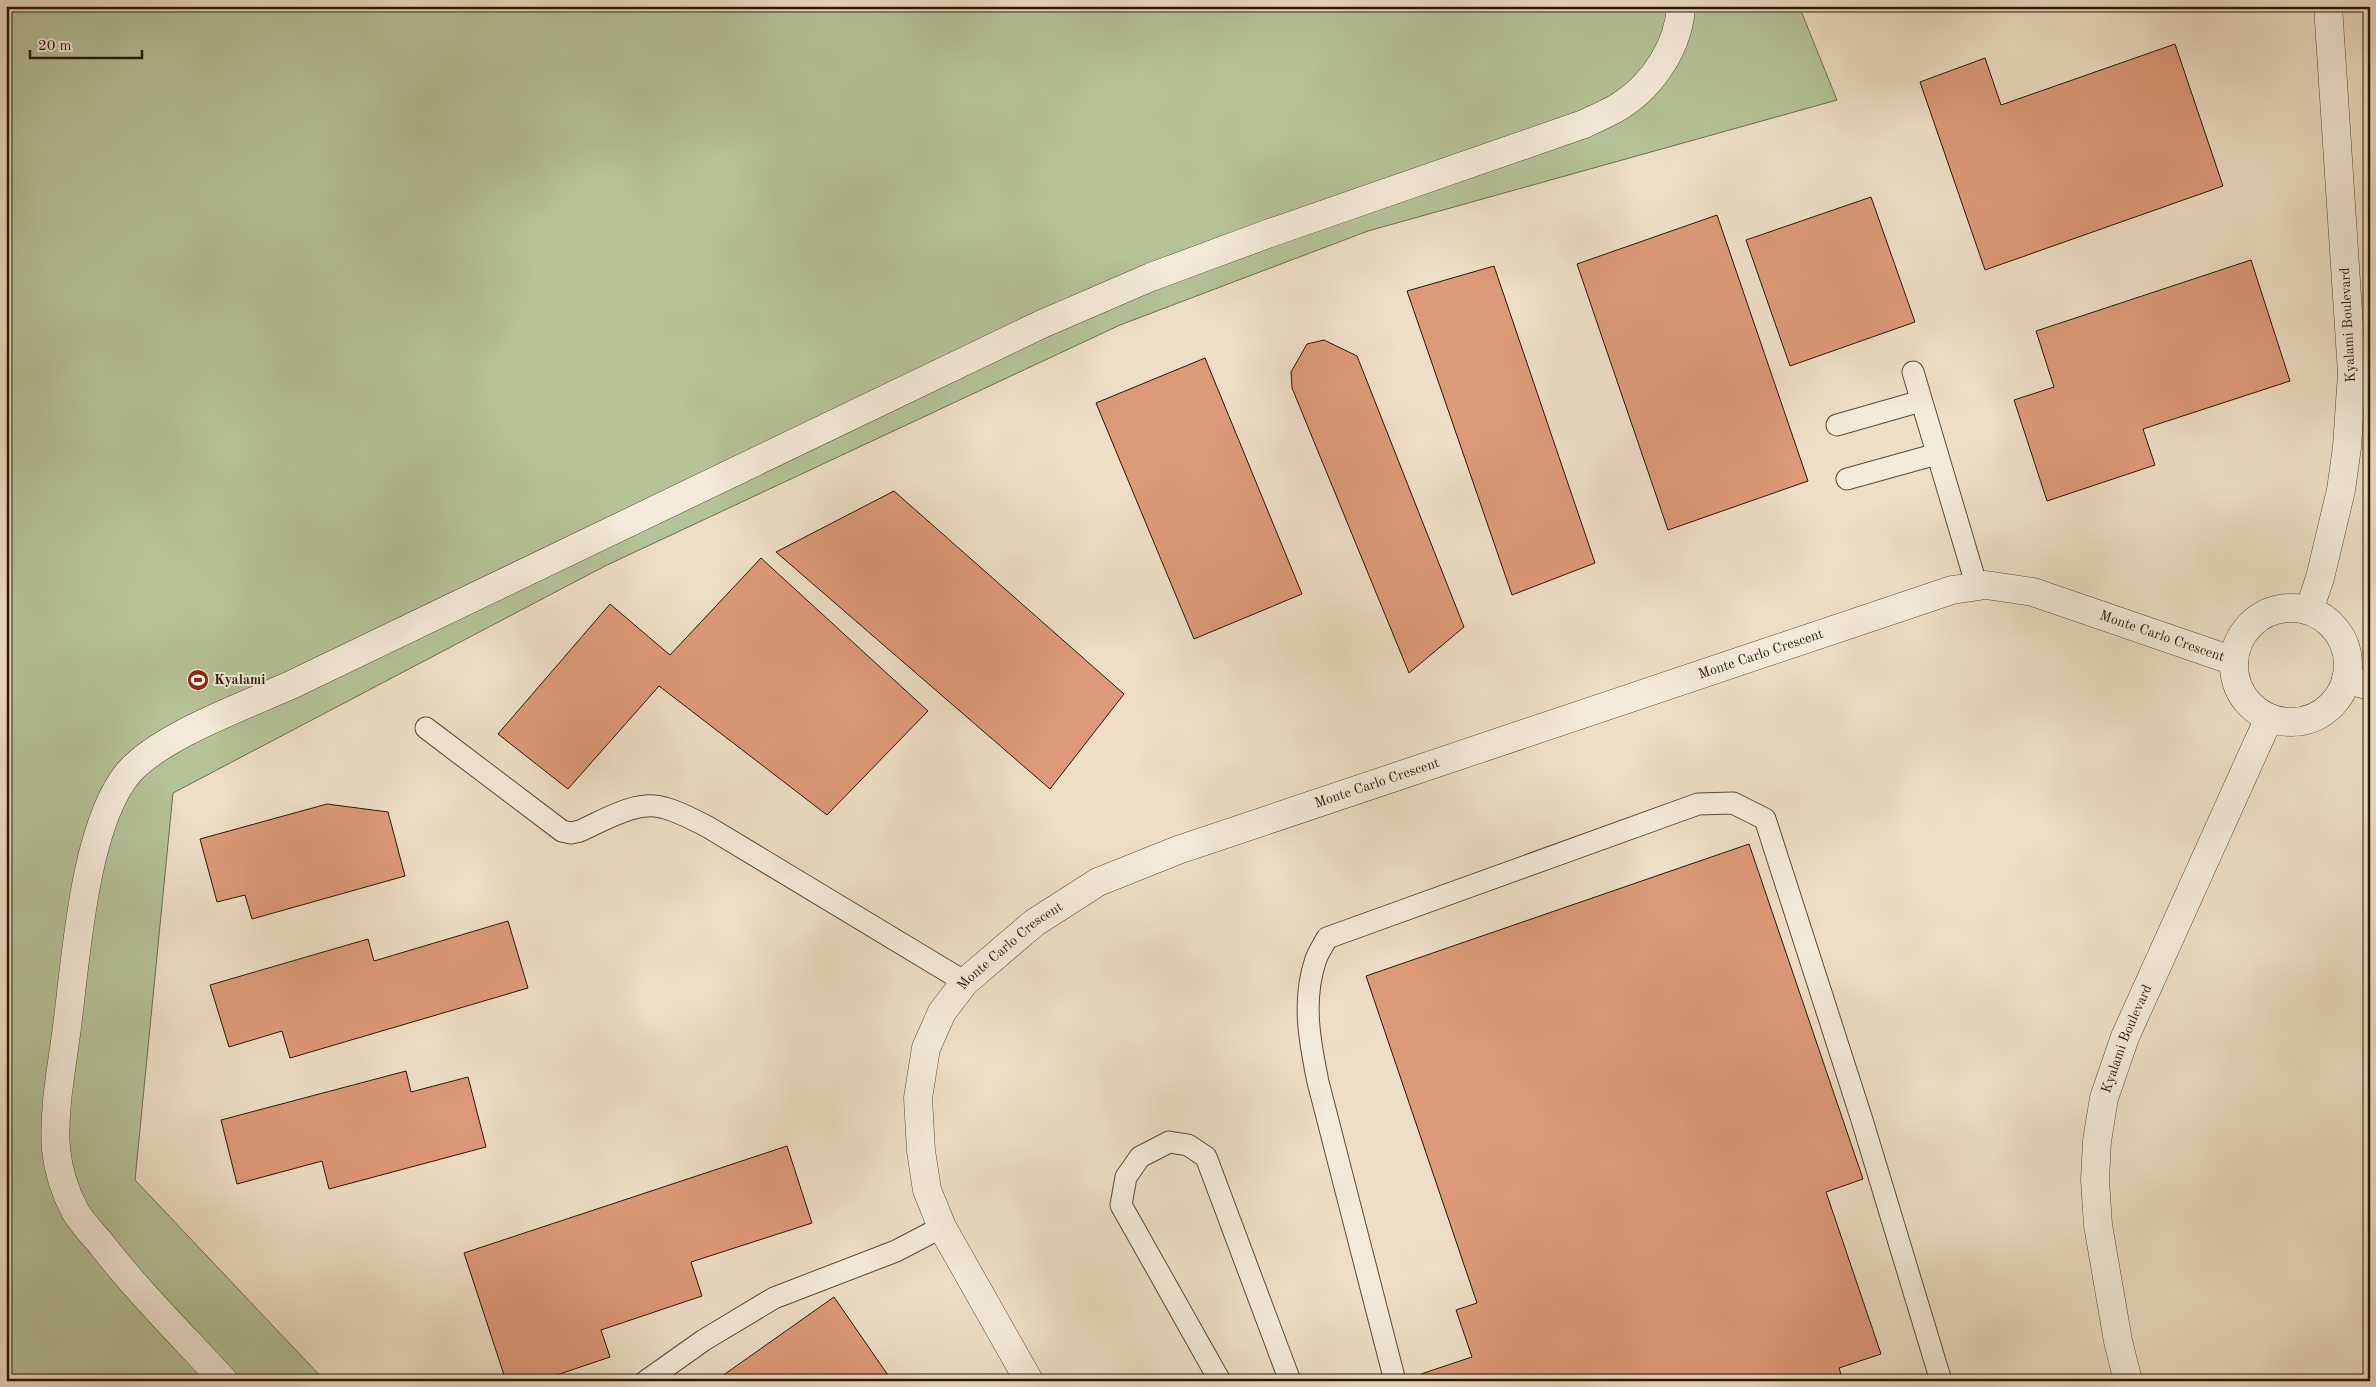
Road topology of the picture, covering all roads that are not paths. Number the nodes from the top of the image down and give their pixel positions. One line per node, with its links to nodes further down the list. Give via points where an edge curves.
1 (1681, 6): 16 (street, via 1670,48 1657,71 1642,89 1619,107 1584,124 1151,277 1042,324 293,684 203,724 157,749 129,772 108,807 93,851 58,1104 56,1148 61,1178 76,1212 112,1258)
2 (2328, 6): 9 (street, Kyalami Boulevard, via 2352,373 2341,490)
3 (1913, 372): 4 (lane)
4 (1921, 400): 5 (lane); 6 (lane)
5 (1837, 425)
6 (1937, 454): 7 (lane); 8 (lane)
7 (1847, 479)
8 (1977, 587): 10 (street, Monte Carlo Crescent, via 2033,592); 14 (street, Monte Carlo Crescent, via 1952,590 1911,603 1178,850 1098,882 1034,923)
9 (2309, 610): 10 (street, via 2292,607 2259,617 2237,644); 11 (street, via 2327,621 2342,637 2348,665)
10 (2234, 661): 12 (street, via 2235,679 2242,695 2254,709)
11 (2358, 683): 12 (street, via 2340,694 2330,707 2301,722)
12 (2269, 718): 23 (street, Kyalami Boulevard, via 2125,1037 2104,1098 2096,1151 2098,1225)
13 (426, 728): 14 (lane, via 562,831 580,831 635,808 648,805 664,807 708,827)
14 (965, 982): 15 (street, Monte Carlo Crescent, via 942,1012 926,1048 918,1098 927,1190)
15 (942, 1228): 17 (lane, via 896,1251 774,1298 704,1340); 18 (street, Monte Carlo Crescent)
16 (224, 1381)
17 (646, 1381)
18 (1029, 1381)
19 (1220, 1381): 20 (lane, via 1121,1205 1126,1177 1140,1157 1169,1142 1188,1145 1206,1158)
20 (1290, 1381)
21 (1396, 1381): 22 (lane, via 1309,1038 1308,999 1315,962 1327,938 1698,804 1732,803 1765,819 1862,1120)
22 (1941, 1381)
23 (2128, 1381)

